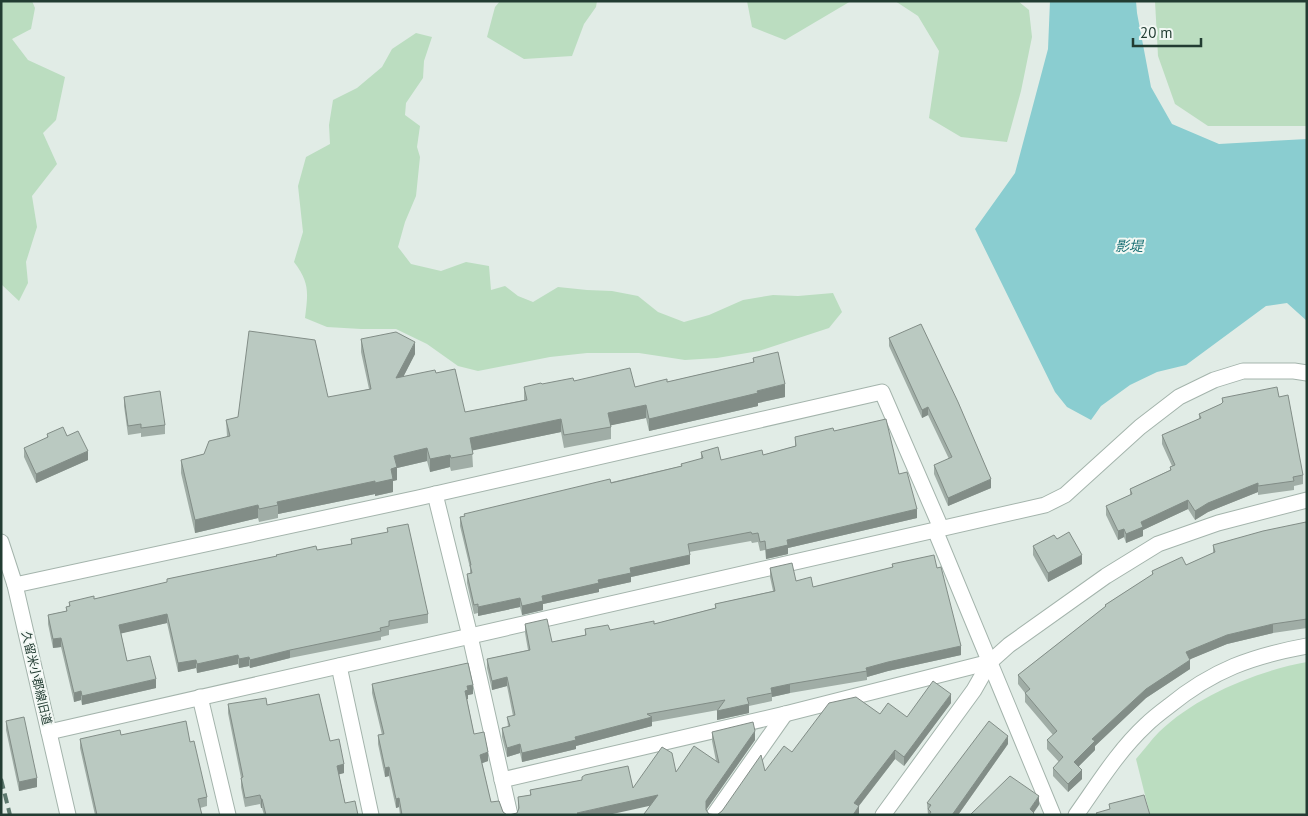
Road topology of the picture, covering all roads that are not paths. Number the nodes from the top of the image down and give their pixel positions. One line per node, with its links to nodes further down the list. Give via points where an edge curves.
1 (1307, 373): 4 (street, via 1243,371 1214,380 1180,397 1140,427 1065,495 1044,505)
2 (436, 494): 4 (street, via 882,392); 6 (street); 7 (street)
3 (1307, 500): 9 (street, via 1218,523 1158,544 1106,576)
4 (938, 529): 7 (street); 9 (street)
5 (1, 542): 6 (street, 久留米小郡線旧道)
6 (15, 585): 13 (street, 久留米小郡線旧道)
7 (470, 636): 10 (street); 14 (street)
8 (1307, 646): 22 (street, via 1272,652 1236,664 1206,679 1177,700 1146,724 1121,752)
9 (990, 662): 12 (street); 20 (street, via 974,690); 21 (street)
10 (339, 666): 11 (street); 17 (street)
11 (200, 698): 13 (street); 16 (street)
12 (785, 714): 14 (street); 19 (street)
13 (50, 732): 15 (street, 久留米小郡線旧道)
14 (502, 780): 18 (street)
15 (68, 815)
16 (228, 815)
17 (371, 815)
18 (510, 815)
19 (714, 815)
20 (883, 815)
21 (1054, 815)
22 (1076, 815)

